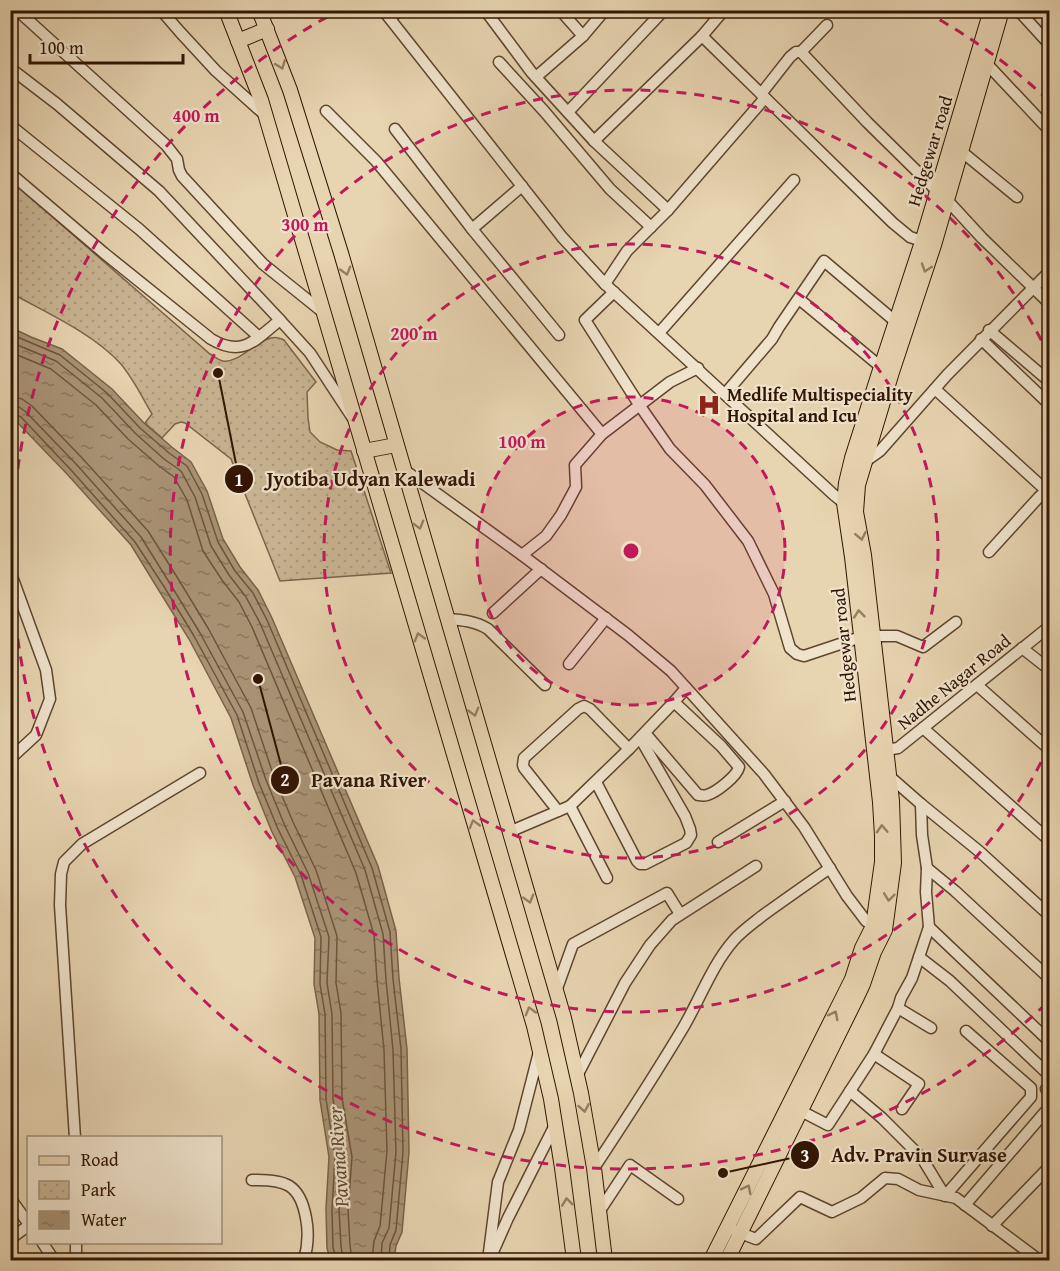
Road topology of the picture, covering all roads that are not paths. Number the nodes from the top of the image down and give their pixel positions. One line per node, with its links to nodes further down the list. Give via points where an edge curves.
1 (17, 10): 49 (street, via 165,145 177,159 182,176 263,264)
2 (161, 10): 29 (street, via 216,71)
3 (226, 10): 19 (main road)
4 (259, 10): 16 (main road)
5 (400, 10): 14 (street)
6 (484, 10): 25 (street)
7 (560, 10): 17 (street)
8 (605, 10): 17 (street)
9 (664, 10): 28 (street)
10 (724, 10): 18 (street)
11 (991, 10): 38 (main road, Hedgewar road)
12 (1002, 10): 23 (main road, Hedgewar road)
13 (1018, 10): 20 (street)
14 (386, 14): 37 (street)
15 (827, 25): 21 (street)
16 (267, 29): 19 (main road); 65 (main road, one-way to 65, via 290,90)
17 (583, 36): 25 (street)
18 (702, 36): 26 (street); 33 (street)
19 (238, 41): 29 (main road)
20 (1050, 45)
21 (801, 52): 26 (street, via 794,54); 38 (street)
22 (499, 62): 41 (street, via 610,189)
23 (987, 64): 32 (street); 34 (main road, Hedgewar road)
24 (10, 68): 50 (street, via 159,191)
25 (536, 77): 28 (street)
26 (763, 96): 40 (street); 43 (street, via 893,223 910,237)
27 (326, 111): 64 (street, via 376,161)
28 (568, 112): 33 (street)
29 (266, 115): 49 (main road)
30 (10, 125): 55 (street, via 139,229)
31 (395, 129): 42 (street)
32 (1050, 131)
33 (594, 141): 40 (street)
34 (961, 151): 38 (main road, Hedgewar road); 39 (street)
35 (10, 173): 55 (street, via 211,339 238,348)
36 (794, 180): 52 (street)
37 (522, 186): 42 (street); 46 (street, via 562,237)
38 (942, 196): 43 (main road, Hedgewar road); 45 (street)
39 (1017, 198)
40 (669, 210): 41 (street)
41 (651, 227): 46 (street, via 627,251)
42 (472, 229): 53 (street)
43 (928, 243): 51 (main road, Hedgewar road); 57 (main road, Hedgewar road, one-way to 57)
44 (1050, 271): 45 (street)
45 (1034, 287): 48 (street); 54 (street)
46 (610, 288): 52 (street); 61 (street, via 585,320)
47 (799, 298): 51 (street, via 824,261); 57 (street); 60 (street, via 772,339)
48 (1050, 304)
49 (324, 312): 63 (main road)
50 (280, 320): 55 (street); 63 (street, via 310,352)
51 (896, 322): 57 (main road, Hedgewar road)
52 (658, 333): 56 (street)
53 (559, 334)
54 (985, 335): 58 (street); 59 (street); 62 (street)
55 (259, 337)
56 (698, 368): 60 (street); 61 (street, via 670,382)
57 (886, 370): 67 (main road, Hedgewar road)
58 (1050, 382)
59 (935, 388): 67 (street, via 880,450); 69 (street)
60 (725, 394): 70 (street)
61 (640, 405): 64 (street); 81 (street, via 670,449 705,485 748,541 774,594 790,648 804,656)
62 (1050, 405)
63 (356, 422): 66 (main road)
64 (602, 434): 73 (street, via 575,465 576,487 561,515 546,536)
65 (396, 445): 66 (main road); 68 (main road)
66 (364, 451): 120 (main road, one-way to 66)
67 (859, 459): 70 (main road, Hedgewar road, via 846,483); 71 (main road, Hedgewar road)
68 (403, 469): 73 (street); 78 (main road, one-way to 78)
69 (1048, 492): 72 (street)
70 (844, 503): 71 (street); 81 (main road, Hedgewar road, one-way to 70)
71 (856, 512): 81 (main road, Hedgewar road, one-way to 81, via 864,555)
72 (989, 552)
73 (522, 555): 74 (street)
74 (540, 569): 76 (street); 77 (street)
75 (10, 571): 94 (street, via 46,670 50,699 36,735)
76 (493, 613)
77 (606, 618): 83 (street); 87 (street)
78 (447, 619): 85 (street, via 478,623 488,629); 102 (main road, one-way to 102)
79 (956, 622): 81 (street, via 923,647 897,636)
80 (1050, 626): 82 (street, Nadhe Nagar Road)
81 (867, 637): 93 (main road, Hedgewar road)
82 (1022, 648): 84 (street); 86 (street, Nadhe Nagar Road)
83 (569, 664)
84 (1050, 670)
85 (544, 685)
86 (977, 685): 89 (street, Nadhe Nagar Road); 92 (street)
87 (686, 688): 88 (street); 98 (street)
88 (674, 702): 90 (street); 90 (street, via 721,746 739,766 738,772 706,796 698,795)
89 (922, 728): 93 (street, Nadhe Nagar Road, via 898,748); 103 (street)
90 (643, 735): 91 (street); 97 (street, via 685,816 691,835 686,843 640,864)
91 (629, 749): 97 (street); 101 (street, via 590,709 578,709 523,761 524,768)
92 (1050, 750)
93 (880, 751): 96 (main road, Hedgewar road); 112 (main road, Hedgewar road, one-way to 93)
94 (10, 759)
95 (200, 773): 129 (street, via 81,844 64,862 60,905)
96 (889, 776): 99 (street); 112 (main road, Hedgewar road, one-way to 112, via 894,863)
97 (596, 782): 100 (street)
98 (784, 801): 104 (street); 106 (street)
99 (921, 804): 107 (street); 110 (street)
100 (570, 806): 101 (street); 108 (street)
101 (558, 811): 102 (street)
102 (509, 832): 115 (main road, one-way to 115)
103 (1050, 841)
104 (718, 842)
105 (756, 866): 109 (street)
106 (830, 868): 112 (street, via 866,921); 131 (street, via 744,930 726,949 673,1045)
107 (927, 868): 111 (street); 114 (street)
108 (607, 878)
109 (680, 914): 115 (street, via 667,893 573,944); 122 (street, via 650,945 625,983)
110 (1050, 916)
111 (929, 927): 113 (street); 119 (street)
112 (879, 928): 126 (main road, Hedgewar road, via 863,984); 141 (main road, Hedgewar road, one-way to 112, via 852,979 862,948)
113 (919, 957): 116 (street); 123 (street, via 950,981)
114 (1050, 980)
115 (556, 991): 122 (main road)
116 (898, 1008): 117 (street); 121 (street)
117 (931, 1028)
118 (966, 1031): 133 (street, via 1031,1088 1031,1097)
119 (1050, 1042)
120 (539, 1049): 128 (main road); 148 (street, via 519,1130 498,1182)
121 (874, 1054): 124 (street); 125 (street, via 920,1084)
122 (577, 1076): 131 (main road, one-way to 131)
123 (1050, 1076)
124 (850, 1091): 126 (street, via 828,1125); 133 (street, via 922,1158)
125 (902, 1109)
126 (801, 1111): 141 (main road, Hedgewar road)
127 (1045, 1112): 136 (street)
128 (555, 1125): 148 (street); 149 (main road, one-way to 128)
129 (75, 1136)
130 (1050, 1166): 140 (street)
131 (594, 1168): 137 (main road)
132 (252, 1180): 147 (street, via 287,1184 298,1194 309,1234)
133 (945, 1196): 136 (street); 141 (street, via 885,1178 861,1198 832,1212 801,1197 756,1239)
134 (10, 1198): 138 (street)
135 (678, 1199): 137 (street, via 630,1165)
136 (965, 1205): 140 (street)
137 (599, 1212): 150 (main road)
138 (27, 1223)
139 (27, 1225): 142 (street)
140 (992, 1226): 153 (street)
141 (734, 1230): 151 (main road, Hedgewar road); 152 (main road, Hedgewar road)
142 (10, 1239)
143 (43, 1244): 145 (street)
144 (76, 1244): 146 (street)
145 (54, 1260)
146 (76, 1260)
147 (304, 1260)
148 (488, 1260)
149 (574, 1260)
150 (605, 1260)
151 (711, 1260)
152 (727, 1260)
153 (1039, 1260)

